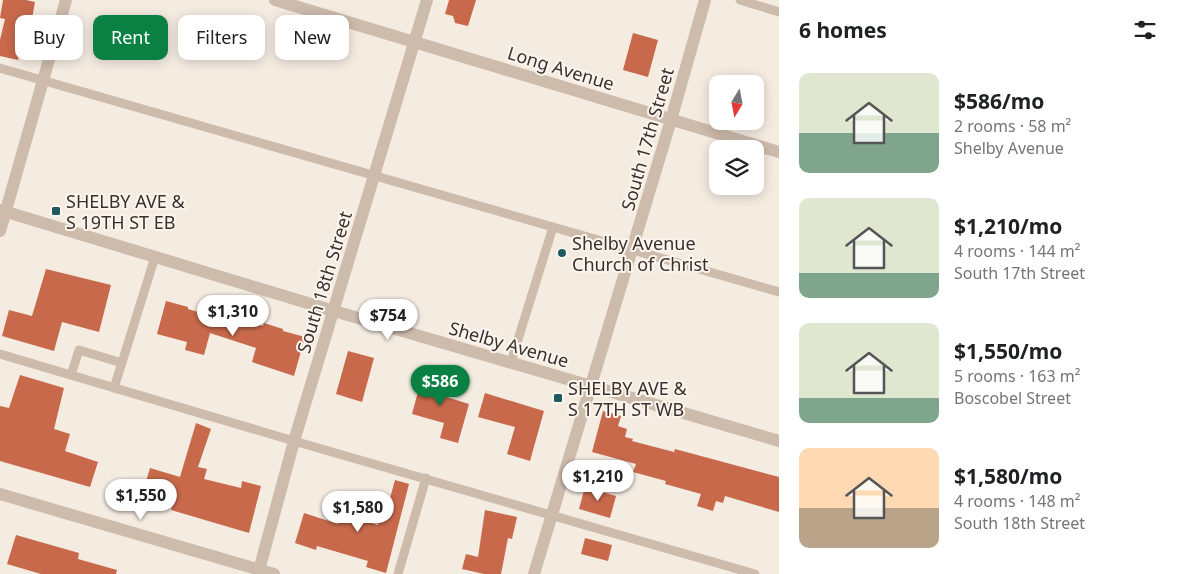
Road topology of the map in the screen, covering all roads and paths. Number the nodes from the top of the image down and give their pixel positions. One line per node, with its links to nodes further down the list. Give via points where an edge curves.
1 (66, 0): 9 (street)
2 (275, 0): 7 (street, Long Avenue)
3 (427, 0): 7 (street, South 18th Street)
4 (705, 0): 10 (street, South 17th Street)
5 (740, 0): 6 (lane)
6 (779, 12)
7 (414, 42): 10 (street, Long Avenue); 12 (street, South 18th Street)
8 (0, 68): 9 (lane)
9 (43, 81): 12 (lane); 13 (street)
10 (671, 120): 11 (street, Long Avenue); 16 (street, South 17th Street)
11 (779, 152)
12 (374, 176): 14 (lane); 19 (street, South 18th Street)
13 (3, 211): 15 (street); 17 (street, Shelby Avenue)
14 (553, 227): 16 (lane); 21 (lane)
15 (0, 231)
16 (632, 249): 18 (lane); 24 (street, South 17th Street)
17 (155, 257): 19 (street, Shelby Avenue); 22 (lane)
18 (779, 292)
19 (334, 311): 21 (street, Shelby Avenue); 26 (street, South 18th Street)
20 (0, 354): 23 (lane)
21 (511, 362): 24 (street, Shelby Avenue)
22 (122, 363): 23 (lane, via 79,350); 25 (lane)
23 (71, 375): 25 (lane)
24 (590, 385): 27 (street, Shelby Avenue); 30 (street, South 17th Street)
25 (114, 388): 26 (lane)
26 (294, 441): 28 (lane); 31 (street, South 18th Street)
27 (779, 441)
28 (426, 478): 30 (lane); 33 (lane)
29 (0, 494): 31 (street)
30 (552, 514): 34 (street, South 17th Street); 35 (lane)
31 (258, 572): 32 (street)
32 (274, 574)
33 (398, 574)
34 (534, 574)
35 (755, 574)

